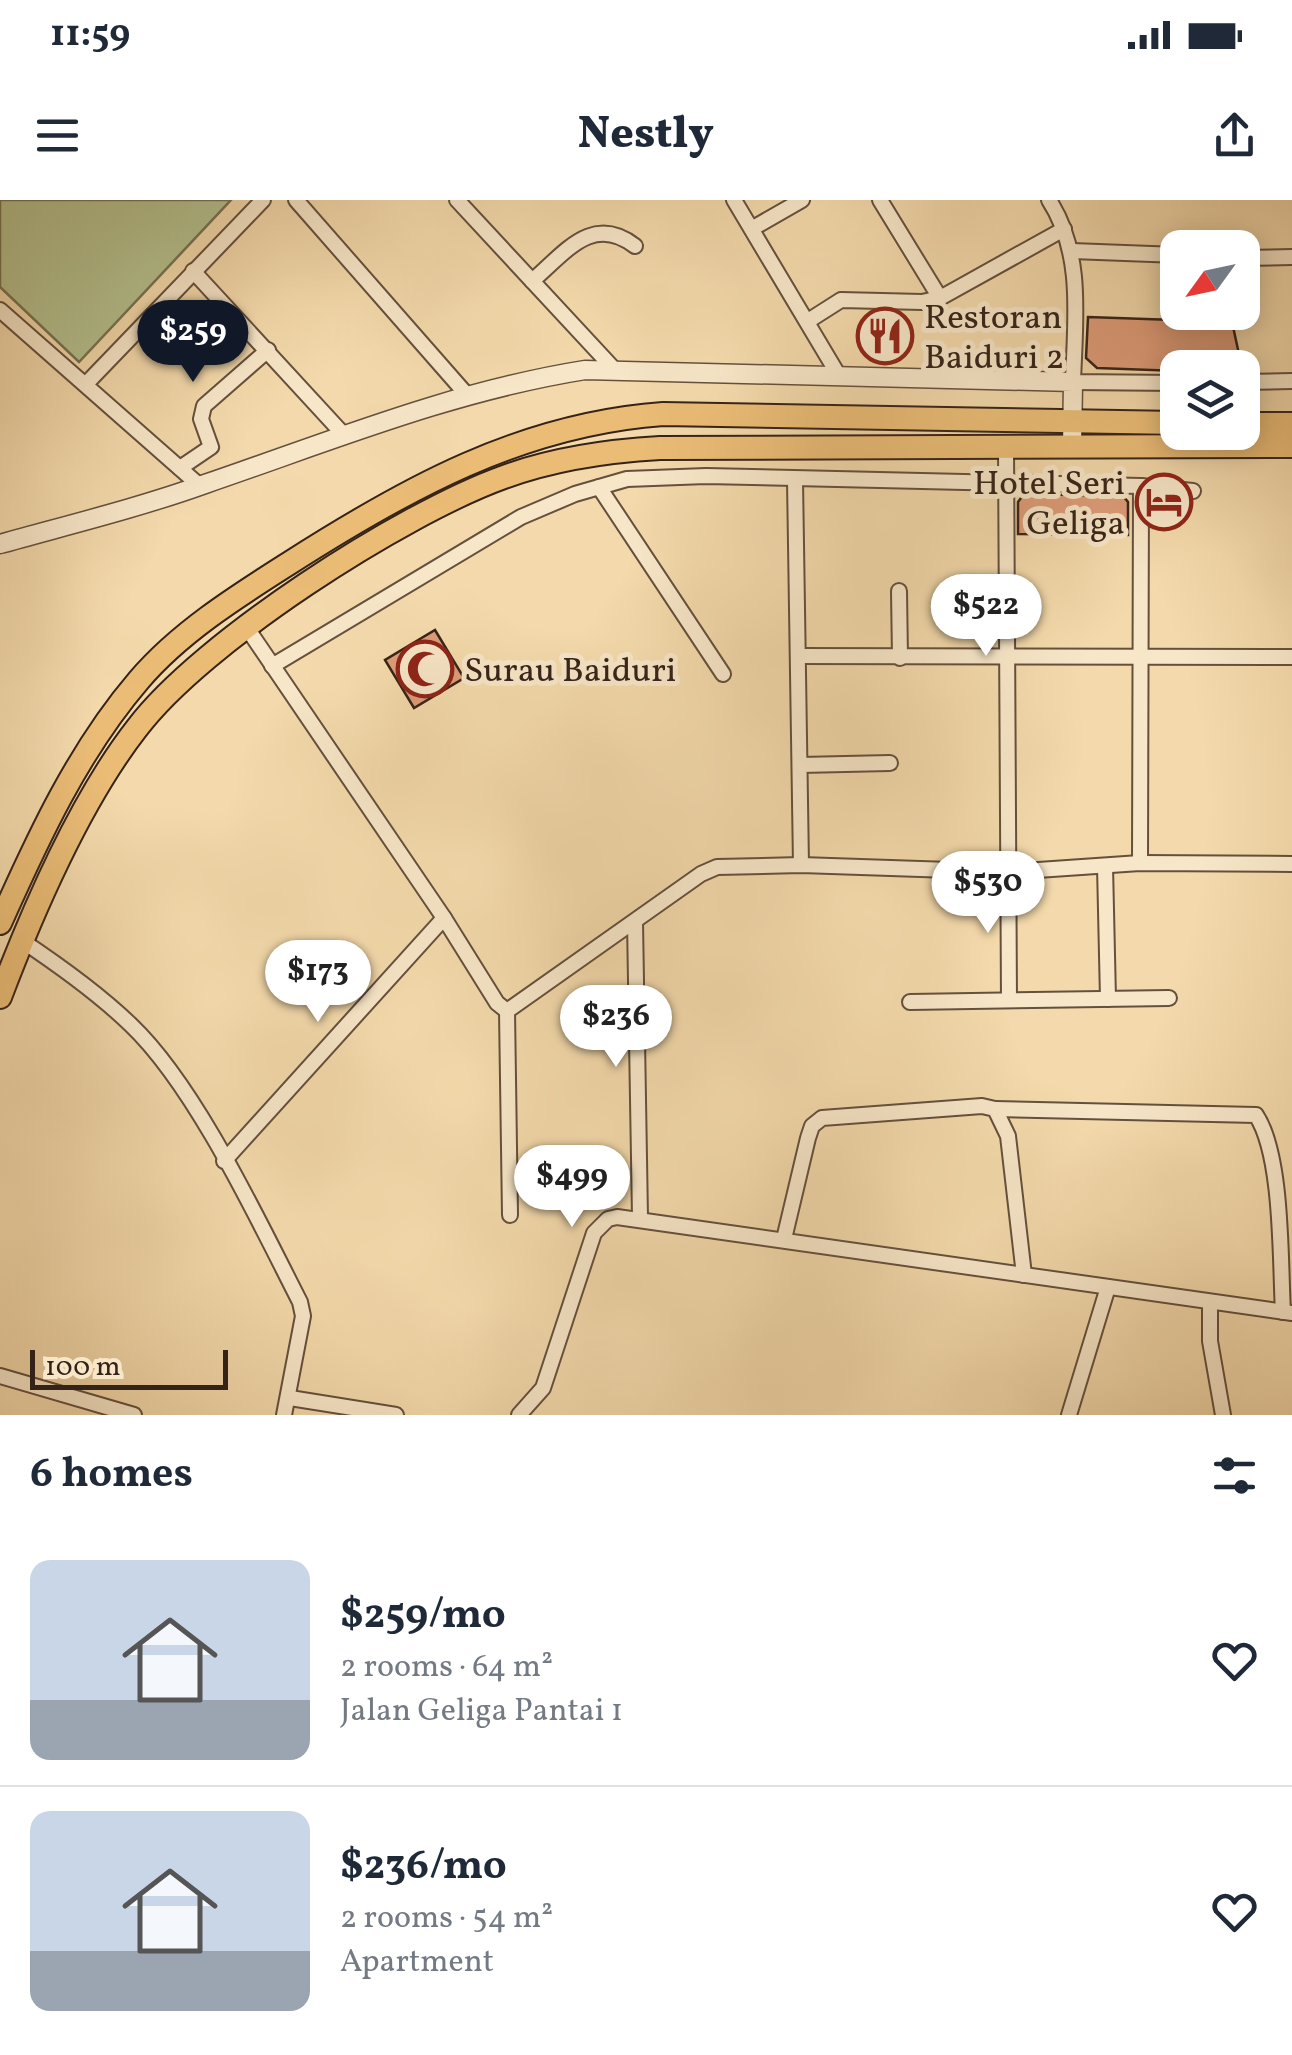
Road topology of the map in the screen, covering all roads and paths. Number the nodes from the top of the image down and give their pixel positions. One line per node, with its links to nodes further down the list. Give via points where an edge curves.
1 (263, 200): 15 (street)
2 (296, 200): 28 (street)
3 (457, 200): 16 (street)
4 (734, 200): 8 (street)
5 (802, 200): 8 (street)
6 (880, 200): 17 (street)
7 (1048, 200): 9 (street)
8 (753, 228): 19 (street)
9 (1064, 229): 11 (street); 17 (street)
10 (635, 246): 16 (street, via 616,234 590,235)
11 (1072, 251): 12 (street); 24 (street)
12 (1160, 254)
13 (1292, 257): 14 (street)
14 (1260, 258)
15 (193, 271): 20 (street); 27 (street)
16 (532, 280): 21 (street)
17 (940, 298): 19 (street, via 842,300)
18 (0, 310): 27 (street)
19 (808, 321): 22 (street)
20 (268, 350): 33 (street); 37 (street, via 204,406 201,419 211,447)
21 (613, 368): 22 (street); 28 (street, via 531,378)
22 (839, 376): 24 (street)
23 (1292, 381): 25 (street)
24 (1073, 382): 26 (street); 29 (street)
25 (1260, 382)
26 (1160, 383)
27 (86, 384): 37 (street)
28 (467, 395): 33 (street)
29 (1072, 422): 30 (highway); 36 (street); 62 (highway, via 625,417 530,438 442,474 250,588 141,677 68,782)
30 (1160, 423)
31 (1260, 424): 32 (highway)
32 (1292, 424)
33 (344, 435): 40 (street)
34 (1292, 446): 36 (highway)
35 (1006, 447): 36 (highway); 39 (street); 46 (highway, via 660,448 531,468 419,517)
36 (1072, 447)
37 (180, 468): 40 (street)
38 (795, 480): 39 (street); 42 (street, via 653,476); 47 (street)
39 (1006, 484): 41 (street); 51 (street)
40 (200, 486): 44 (street)
41 (1142, 486): 43 (street); 49 (street)
42 (598, 487): 52 (street, via 522,516); 53 (street)
43 (1193, 491)
44 (0, 544)
45 (899, 591): 48 (street)
46 (247, 628): 52 (street); 64 (highway, via 172,688 136,728)
47 (798, 656): 48 (street); 55 (street)
48 (900, 658): 51 (street)
49 (1141, 658): 50 (street); 51 (street); 56 (street)
50 (1292, 658)
51 (1008, 659): 60 (street)
52 (272, 666): 61 (street)
53 (723, 674)
54 (890, 764): 55 (street)
55 (800, 765): 58 (street)
56 (1140, 862): 57 (street); 59 (street)
57 (1292, 864)
58 (800, 865): 60 (street); 63 (street, via 718,867)
59 (1105, 866): 60 (street); 67 (street)
60 (1010, 872): 68 (street)
61 (444, 918): 70 (street); 72 (street)
62 (0, 922)
63 (635, 922): 70 (street); 76 (street)
64 (21, 940): 65 (highway); 72 (street, via 132,1026 182,1089)
65 (0, 998)
66 (1169, 998): 67 (street)
67 (1108, 999): 68 (street)
68 (1010, 1000): 69 (street)
69 (910, 1002)
70 (507, 1010): 75 (street)
71 (995, 1110): 74 (street, via 1247,1112 1262,1124); 77 (street, via 822,1118 808,1138); 78 (street, via 1008,1136)
72 (224, 1160): 83 (street, via 300,1302)
73 (1292, 1175): 74 (street)
74 (1275, 1179): 81 (street)
75 (510, 1215)
76 (640, 1217): 77 (street); 87 (street, via 608,1219 594,1232 543,1388)
77 (784, 1239): 78 (street)
78 (1024, 1275): 79 (street)
79 (1108, 1287): 80 (street); 88 (street)
80 (1210, 1302): 81 (street); 89 (street)
81 (1288, 1312)
82 (0, 1376): 84 (street)
83 (290, 1398): 85 (street); 86 (street)
84 (134, 1415)
85 (284, 1415)
86 (396, 1415)
87 (519, 1415)
88 (1069, 1415)
89 (1222, 1415)

